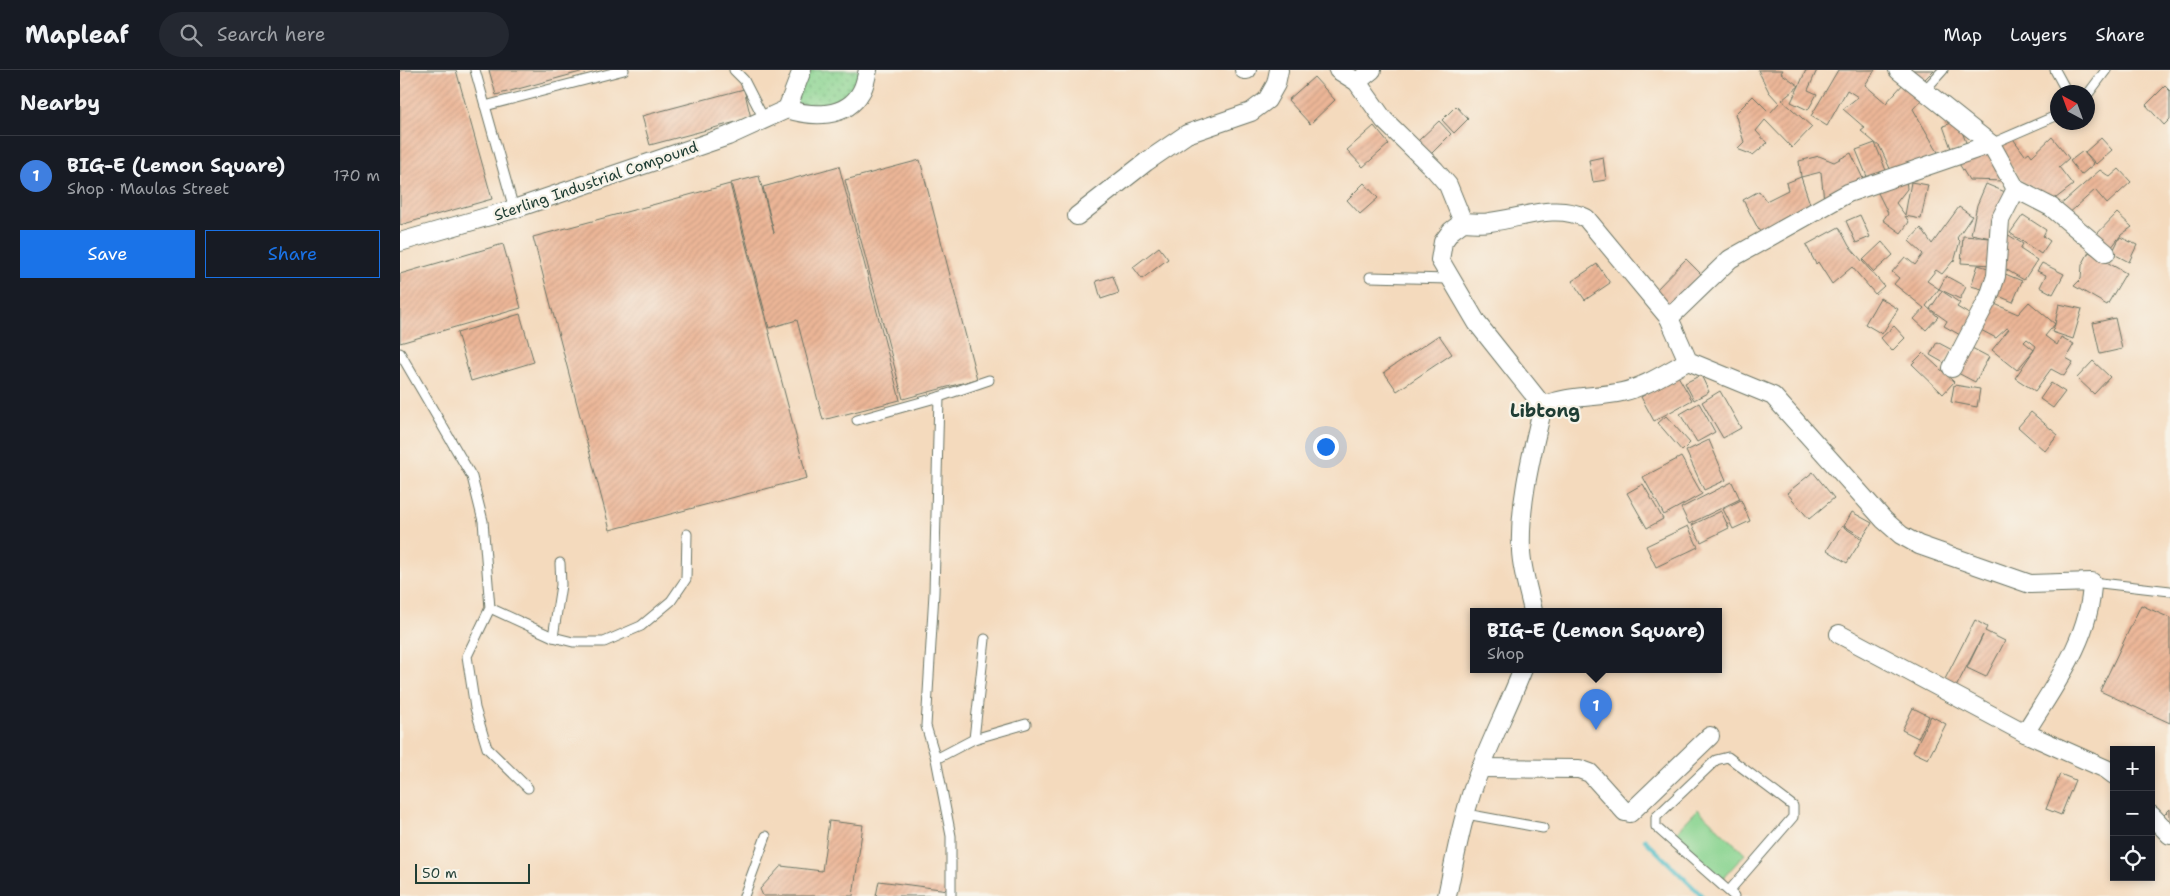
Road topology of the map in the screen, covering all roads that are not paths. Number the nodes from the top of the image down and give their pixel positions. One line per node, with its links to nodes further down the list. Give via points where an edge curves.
1 (475, 70): 17 (lane)
2 (624, 70): 17 (lane)
3 (734, 70): 20 (lane, via 744,80)
4 (802, 70): 18 (street)
5 (868, 70): 18 (street, via 861,92 850,106 841,111 807,115)
6 (1279, 70): 24 (street, via 1267,100 1251,112 1187,134)
7 (1338, 70): 13 (street)
8 (1372, 70): 13 (street)
9 (1898, 70): 16 (street)
10 (1943, 70): 16 (lane)
11 (2055, 70): 14 (lane)
12 (2106, 70): 15 (lane)
13 (1357, 82): 25 (street, via 1384,120 1448,185)
14 (2063, 85)
15 (2095, 85)
16 (1924, 91): 21 (street)
17 (485, 106): 23 (lane)
18 (787, 109): 20 (street, Sterling Industrial Compound)
19 (2050, 118): 21 (lane)
20 (764, 119): 23 (street, Sterling Industrial Compound, via 728,136)
21 (1991, 144): 22 (street); 30 (street, via 1848,193 1730,259)
22 (2016, 189): 27 (street, via 2051,207); 33 (street, via 2000,220 1996,276 1989,297)
23 (514, 210): 26 (street, Sterling Industrial Compound)
24 (1077, 216)
25 (1463, 222): 29 (street, via 1443,242 1440,260); 30 (street, via 1488,223 1560,210 1574,212 1586,218)
26 (400, 242)
27 (2106, 253)
28 (1370, 277): 29 (lane)
29 (1449, 279): 36 (street, via 1477,323)
30 (1669, 318): 32 (street)
31 (400, 353): 42 (lane, via 472,477 483,521)
32 (1688, 361): 36 (street, via 1622,392 1560,399); 40 (street, via 1773,396 1900,534 1919,544 2030,584)
33 (1952, 368)
34 (989, 380): 35 (lane)
35 (939, 397): 37 (lane); 52 (lane, via 934,593 926,726)
36 (1543, 406): 43 (street, via 1529,464 1522,532 1521,552)
37 (857, 420)
38 (687, 534): 45 (lane, via 686,579 671,601 641,626 604,642 572,642)
39 (560, 563): 45 (lane, via 561,585)
40 (2092, 582): 41 (lane); 49 (street, via 2092,596 2082,635)
41 (2170, 591)
42 (490, 608): 45 (lane); 55 (lane, via 467,656 475,708 487,748)
43 (1532, 608)
44 (1839, 634): 49 (street)
45 (553, 637)
46 (985, 639): 51 (lane)
47 (1521, 673): 53 (street)
48 (1026, 724): 51 (lane)
49 (2025, 732): 54 (street)
50 (1710, 736): 53 (street, via 1630,813 1625,812 1590,773 1579,768)
51 (974, 739): 52 (lane)
52 (936, 759): 63 (lane, via 951,836)
53 (1480, 768): 56 (street)
54 (2110, 772)
55 (528, 788)
56 (1466, 814): 58 (lane); 64 (street)
57 (2155, 819): 59 (street)
58 (1543, 828)
59 (2170, 835)
60 (766, 836): 62 (lane)
61 (1731, 893): 61 (lane, via 1793,817 1794,811 1793,806 1728,757 1722,757 1656,817 1655,822 1656,827)
62 (744, 896)
63 (951, 896)
64 (1447, 896)

